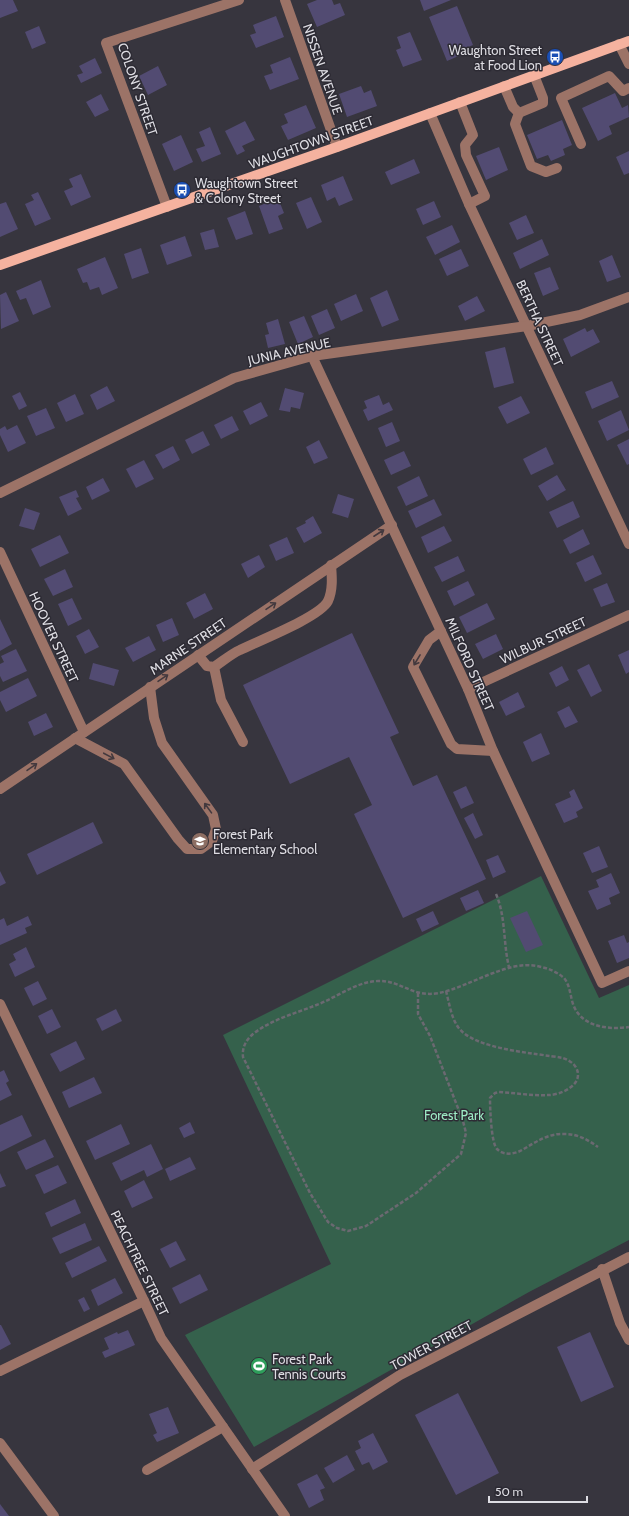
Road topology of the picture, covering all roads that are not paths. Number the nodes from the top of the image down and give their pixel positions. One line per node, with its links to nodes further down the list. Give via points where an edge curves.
1 (240, 0): 17 (street, COLONY STREET, via 106,43)
2 (285, 0): 12 (street, NISSEN AVENUE)
3 (624, 43): 4 (street); 5 (main road, WAUGHTOWN STREET)
4 (629, 64)
5 (534, 75): 6 (main road, WAUGHTOWN STREET); 10 (street, via 543,98 542,102)
6 (504, 86): 8 (main road, WAUGHTOWN STREET); 10 (street, via 513,107)
7 (629, 88): 11 (street, via 623,91 609,76 561,98)
8 (460, 102): 9 (main road, WAUGHTOWN STREET); 13 (street, via 473,135 465,145)
9 (430, 113): 12 (main road, WAUGHTOWN STREET); 14 (street, BERTHA STREET)
10 (519, 113): 15 (street, via 515,124 531,166 546,172)
11 (581, 144)
12 (337, 147): 17 (main road, WAUGHTOWN STREET)
13 (466, 155): 14 (street); 16 (street, via 486,196)
14 (450, 162): 16 (street, BERTHA STREET)
15 (557, 168)
16 (469, 204): 20 (street, BERTHA STREET)
17 (167, 207): 18 (main road, WAUGHTOWN STREET)
18 (0, 265)
19 (629, 297): 20 (street, JUNIA AVENUE, via 580,315)
20 (527, 326): 21 (street, JUNIA AVENUE); 24 (street, BERTHA STREET)
21 (312, 356): 22 (street, JUNIA AVENUE, via 234,378); 23 (street, MILFORD STREET)
22 (0, 493)
23 (392, 525): 26 (street, MARNE STREET, one-way to 23); 28 (street, MILFORD STREET)
24 (629, 544)
25 (0, 552): 33 (street, HOOVER STREET)
26 (331, 565): 29 (street, MARNE STREET, one-way to 26); 30 (street, via 332,583 328,602 321,610 238,651)
27 (629, 615): 32 (street, WILBUR STREET)
28 (441, 631): 32 (street, MILFORD STREET); 36 (street, one-way to 36, via 429,640 413,667 450,744 457,749)
29 (198, 655): 30 (street, via 207,666); 31 (street, MARNE STREET, one-way to 29)
30 (214, 667): 35 (street, via 221,700)
31 (150, 687): 33 (street, MARNE STREET); 34 (street, one-way to 31, via 124,764 178,839 188,849 201,849 212,841 216,830 213,815 162,743 154,718)
32 (468, 689): 36 (street, MILFORD STREET)
33 (84, 732): 34 (street, MARNE STREET)
34 (75, 738): 37 (street, MARNE STREET, one-way to 34)
35 (242, 742)
36 (493, 751): 38 (street, MILFORD STREET, via 602,983)
37 (0, 789)
38 (629, 971)
39 (0, 1004): 42 (street, PEACHTREE STREET)
40 (629, 1256): 41 (street, TOWER STREET)
41 (602, 1269): 43 (street, via 620,1323); 47 (street, TOWER STREET, via 400,1375)
42 (144, 1300): 44 (street); 45 (street, PEACHTREE STREET, via 161,1338)
43 (629, 1340)
44 (0, 1371)
45 (223, 1427): 47 (street, PEACHTREE STREET); 48 (street)
46 (0, 1443): 49 (street)
47 (252, 1469): 50 (street, PEACHTREE STREET)
48 (147, 1470)
49 (54, 1516)
50 (285, 1516)

